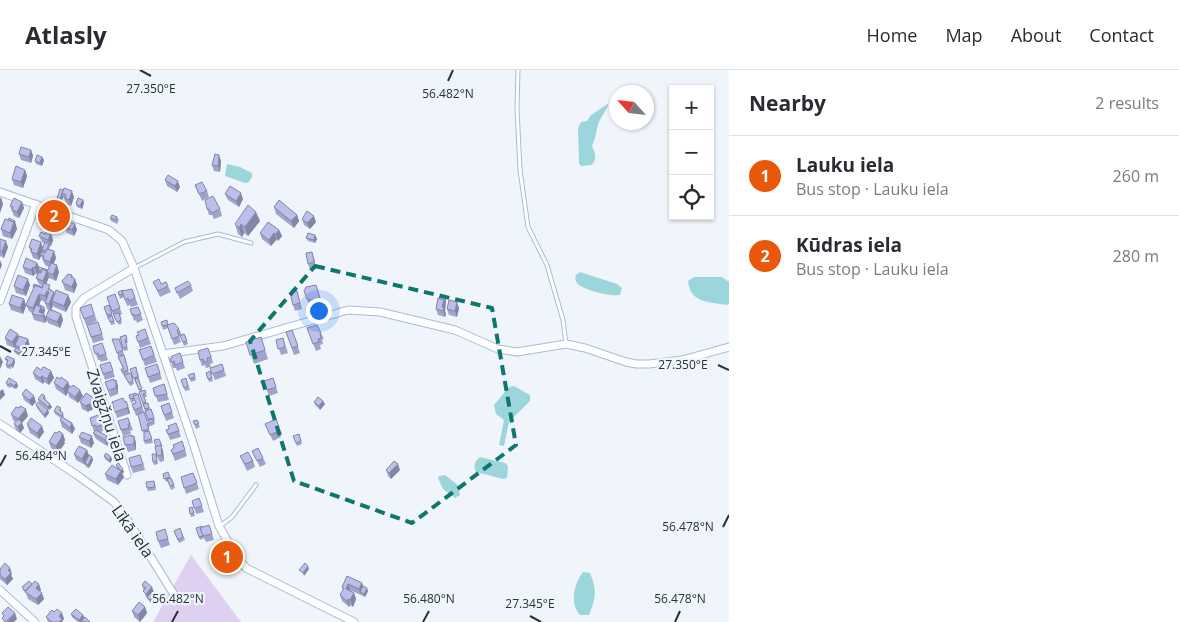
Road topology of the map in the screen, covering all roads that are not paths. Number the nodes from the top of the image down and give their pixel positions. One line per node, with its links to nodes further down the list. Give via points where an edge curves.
1 (518, 70): 7 (lane, via 520,170 528,227 547,265 563,320)
2 (0, 192): 3 (street)
3 (36, 204): 5 (street, via 109,230 122,241); 6 (street)
4 (252, 244): 5 (lane, via 218,234 184,242)
5 (134, 268): 9 (street); 11 (street, Zvaigžņu iela, via 84,298 76,308 76,317)
6 (0, 301)
7 (566, 344): 8 (street, via 626,362 649,364 682,360); 9 (street, via 517,352 498,349 455,330 380,312 348,310 223,346)
8 (729, 347)
9 (163, 354): 13 (street)
10 (0, 424): 15 (street, Līkā iela, via 114,502)
11 (127, 475)
12 (256, 485): 13 (lane, via 232,517)
13 (219, 526): 17 (street, via 246,568)
14 (0, 590): 16 (street)
15 (178, 601)
16 (35, 622)
17 (354, 622)

